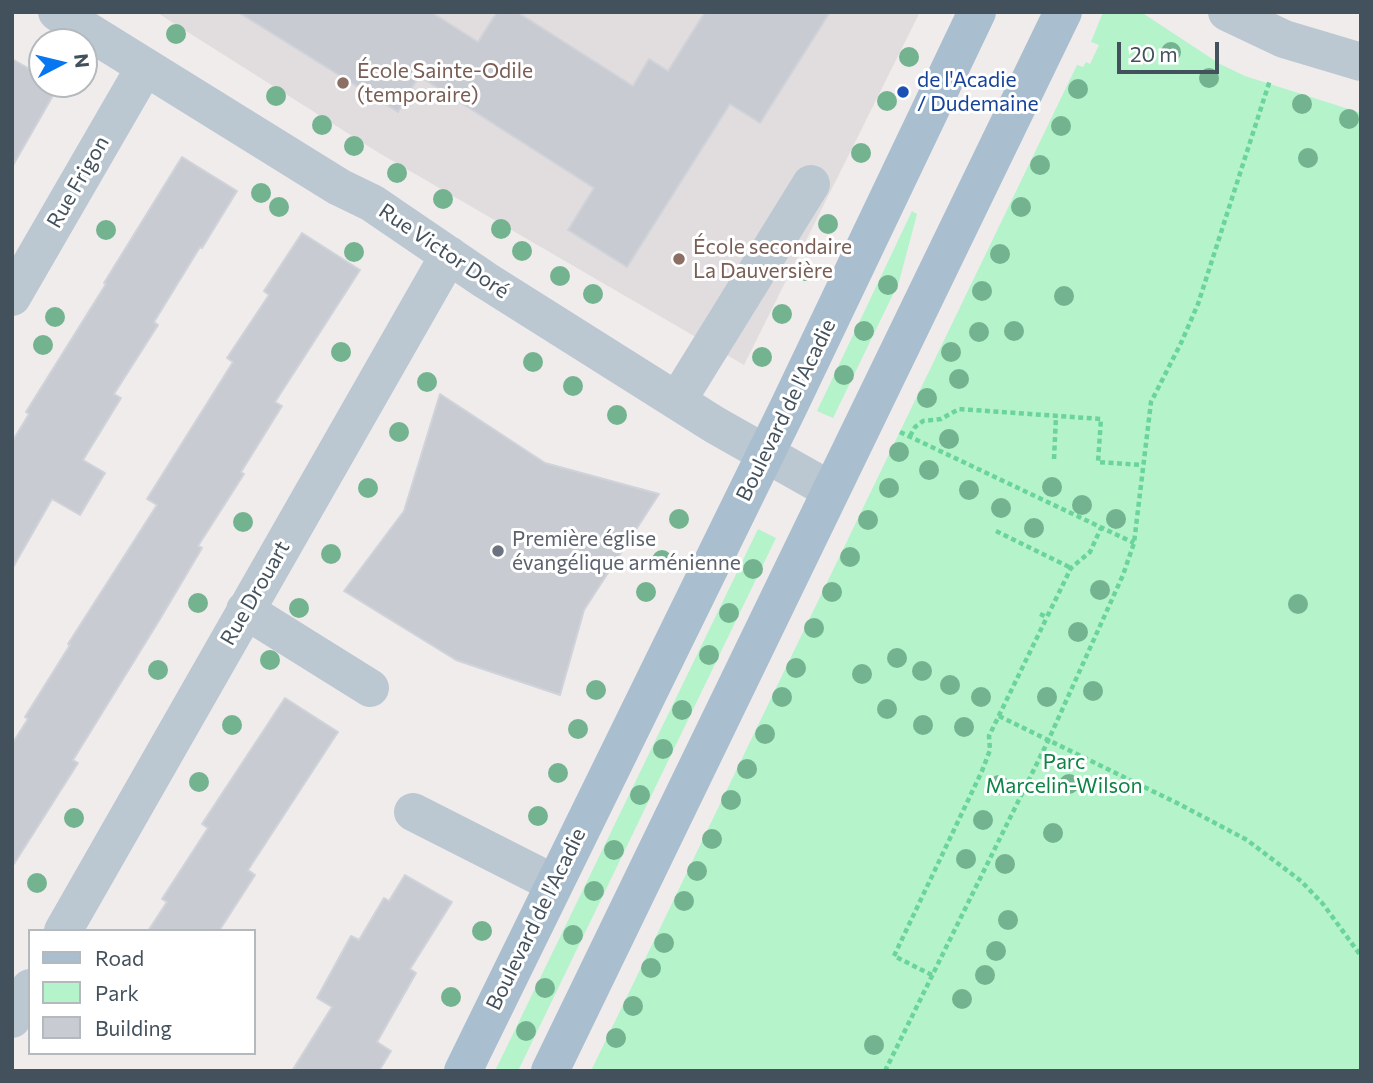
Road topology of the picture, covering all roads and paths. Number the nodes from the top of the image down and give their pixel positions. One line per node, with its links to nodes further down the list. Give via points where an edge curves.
1 (57, 12): 6 (street, Rue Victor Doré)
2 (977, 12): 15 (main road, Boulevard de l'Acadie)
3 (1063, 12): 18 (main road)
4 (1227, 12): 5 (street, via 1284,38)
5 (1361, 62)
6 (145, 68): 9 (street, Rue Victor Doré, via 372,203); 10 (street, Rue Frigon)
7 (1270, 80): 17 (path, via 1198,304 1151,401)
8 (811, 184): 11 (street)
9 (449, 255): 11 (street, Rue Victor Doré); 23 (street, Rue Drouart)
10 (12, 297)
11 (677, 401): 15 (street, Rue Victor Doré)
12 (1056, 416): 14 (path, via 959,409 941,419 923,421); 16 (path); 17 (path, via 1101,419 1098,462)
13 (896, 430): 14 (path)
14 (910, 436): 19 (path)
15 (765, 454): 18 (street, Rue Victor Doré); 30 (main road, Boulevard de l'Acadie)
16 (1054, 459)
17 (1142, 465): 21 (path)
18 (830, 490): 37 (main road)
19 (1101, 528): 21 (path); 22 (path, via 1090,552)
20 (996, 531): 22 (path)
21 (1134, 543): 28 (path)
22 (1070, 568): 25 (path)
23 (245, 610): 26 (street); 31 (street, Rue Drouart)
24 (1040, 614): 25 (path)
25 (1047, 617): 27 (path)
26 (370, 688)
27 (999, 716): 28 (path); 33 (path, via 989,736 990,750 982,771 894,956)
28 (1048, 741): 32 (path, via 1219,825 1274,859 1323,904); 33 (path)
29 (413, 812): 30 (street)
30 (553, 883): 36 (main road, Boulevard de l'Acadie)
31 (64, 929)
32 (1361, 956)
33 (932, 975): 38 (path)
34 (28, 991): 35 (street)
35 (12, 1019)
36 (463, 1071)
37 (550, 1071)
38 (885, 1071)

